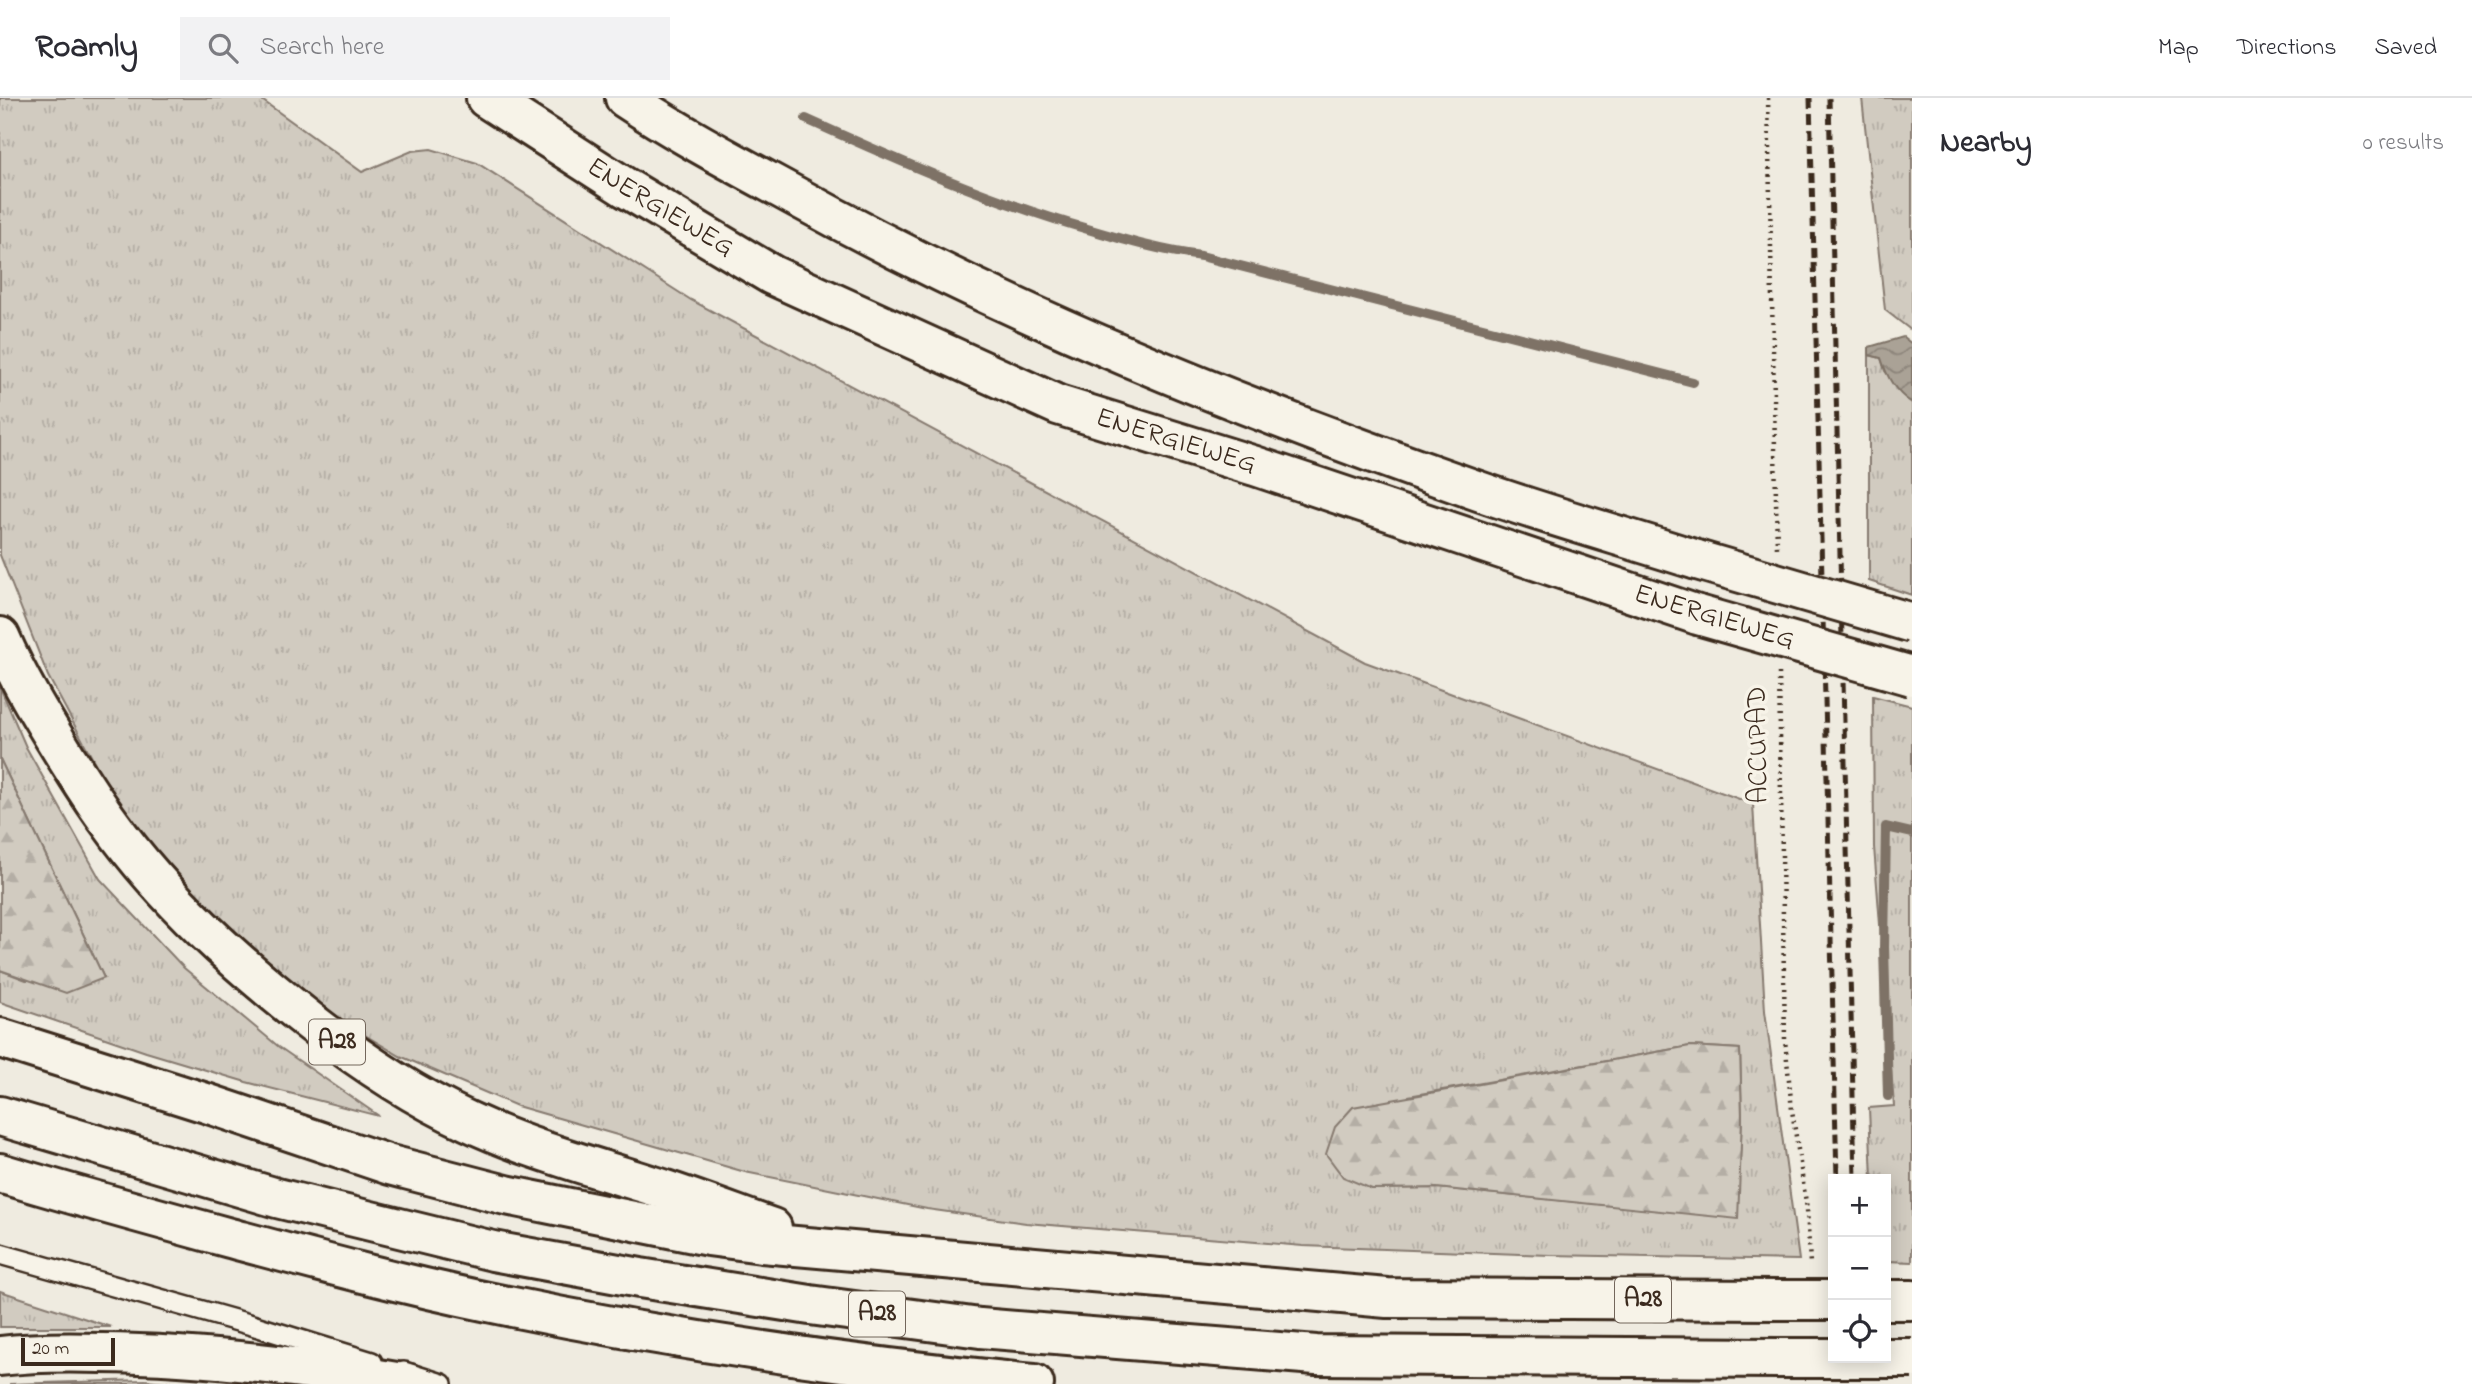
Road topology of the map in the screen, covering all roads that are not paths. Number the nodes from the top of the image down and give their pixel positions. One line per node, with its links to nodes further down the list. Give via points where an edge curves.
1 (486, 98): 5 (main road, ENERGIEWEG, bridge, via 772,275 1058,405 1698,615)
2 (625, 98): 3 (main road, ENERGIEWEG, bridge, via 880,243 1082,339 1229,400 1475,490)
3 (1912, 623)
4 (0, 637): 11 (main road, A28, via 39,715 111,824 153,876 232,956 337,1042 397,1084 468,1122)
5 (1912, 676)
6 (0, 1038): 11 (main road, A28, via 390,1165 506,1195 708,1236)
7 (0, 1116): 17 (main road, A28, bridge, via 277,1198 493,1251 810,1305 979,1328 1316,1355)
8 (0, 1173): 10 (main road, A28)
9 (0, 1186): 10 (main road, A28)
10 (73, 1195): 20 (main road, A28, via 488,1302 778,1354)
11 (826, 1247): 13 (main road, A28, bridge, via 1387,1298)
12 (0, 1254): 19 (lane)
13 (1828, 1300)
14 (1891, 1300): 15 (main road)
15 (1912, 1300)
16 (0, 1356): 18 (main road, via 148,1353 304,1366)
17 (1912, 1358)
18 (409, 1384)
19 (442, 1384)
20 (1034, 1384)

